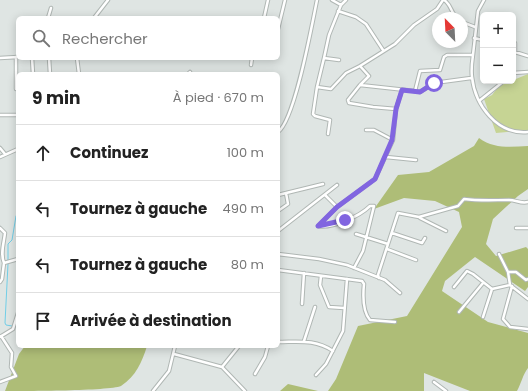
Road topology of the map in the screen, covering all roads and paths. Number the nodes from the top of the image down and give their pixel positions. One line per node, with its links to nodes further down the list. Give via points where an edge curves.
1 (108, 0): 14 (street)
2 (268, 0): 15 (street)
3 (285, 0): 16 (street)
4 (317, 0): 52 (street, via 293,103)
5 (332, 0): 9 (street)
6 (346, 0): 9 (street)
7 (444, 0): 12 (street); 22 (street, via 437,9 410,28 395,44)
8 (484, 0): 18 (street, via 478,11)
9 (340, 5): 11 (street)
10 (51, 8): 13 (street)
11 (338, 11): 22 (street, via 356,17 366,24); 27 (street)
12 (452, 12)
13 (49, 16)
14 (96, 16)
15 (264, 16)
16 (280, 21)
17 (468, 24): 18 (street)
18 (475, 27): 19 (street)
19 (474, 38): 20 (street); 23 (street)
20 (480, 39)
21 (515, 48): 24 (street, via 515,52)
22 (384, 50): 35 (street)
23 (473, 55): 42 (street); 47 (street, via 447,55 440,70 420,71)
24 (528, 56)
25 (16, 57): 26 (street)
26 (0, 58)
27 (324, 58): 33 (street); 45 (street)
28 (17, 60): 36 (street)
29 (32, 60): 37 (street)
30 (49, 60): 38 (street)
31 (77, 60): 39 (street)
32 (252, 60): 34 (street)
33 (339, 60)
34 (251, 65)
35 (360, 66): 44 (street, via 369,76); 45 (street, via 346,74 330,89)
36 (17, 72)
37 (33, 72)
38 (50, 72)
39 (79, 72)
40 (528, 72): 41 (street)
41 (516, 73)
42 (472, 78): 47 (street, via 434,83 420,92); 48 (street)
43 (500, 84): 48 (street)
44 (360, 85): 46 (street); 49 (street, via 348,100 349,103)
45 (316, 87): 55 (street, via 313,114 330,120)
46 (402, 90): 47 (street); 49 (street)
47 (415, 91)
48 (479, 101): 54 (street, via 492,119 502,127 516,132)
49 (396, 109): 56 (street)
50 (0, 115): 51 (street)
51 (16, 115)
52 (280, 130)
53 (366, 130): 56 (street, via 374,130)
54 (528, 132)
55 (328, 134)
56 (392, 140): 61 (street)
57 (0, 148): 59 (street)
58 (16, 150): 59 (street)
59 (5, 154): 60 (street)
60 (0, 157)
61 (386, 157): 62 (street); 69 (street, via 375,179)
62 (416, 160)
63 (323, 184): 65 (street)
64 (337, 185): 67 (street)
65 (286, 193): 66 (street); 70 (street, via 288,204)
66 (280, 194)
67 (325, 195): 69 (street); 75 (street)
68 (528, 202): 71 (street, via 464,199 458,206)
69 (337, 207): 79 (street, via 318,226 349,219 374,206)
70 (280, 210)
71 (419, 218): 76 (street); 77 (street, via 398,213)
72 (0, 228): 87 (street, via 5,233 1,251)
73 (516, 228): 74 (street)
74 (528, 228)
75 (280, 229)
76 (446, 231)
77 (392, 233): 80 (street, via 422,243); 81 (street)
78 (356, 234): 79 (street)
79 (366, 237): 81 (street); 88 (street, via 364,251)
80 (425, 238)
81 (388, 244): 82 (street)
82 (387, 248): 86 (street); 93 (street)
83 (280, 254): 88 (street, via 324,260)
84 (499, 254): 90 (street)
85 (16, 260): 87 (street)
86 (416, 260)
87 (4, 263): 96 (street)
88 (354, 268): 93 (street)
89 (280, 270): 91 (street)
90 (508, 272): 95 (street, via 516,272); 98 (street)
91 (304, 273): 92 (street); 103 (street)
92 (321, 276): 94 (street); 105 (street, via 320,285 330,307)
93 (379, 278): 101 (street)
94 (347, 279): 105 (street); 109 (street, via 362,281 364,284 364,307 370,320)
95 (528, 279)
96 (0, 282)
97 (483, 283): 99 (street, via 467,271); 100 (street); 106 (street)
98 (511, 285): 100 (street); 102 (street); 110 (street, via 503,319 510,327)
99 (454, 287)
100 (492, 290): 107 (street)
101 (400, 293)
102 (528, 299)
103 (302, 304)
104 (315, 307): 112 (street)
105 (344, 308): 117 (street, via 343,331)
106 (459, 312)
107 (483, 317)
108 (16, 320): 111 (street, via 14,326)
109 (395, 322)
110 (528, 329)
111 (1, 337): 122 (street, via 12,353 12,367 16,376)
112 (304, 341): 113 (street); 117 (street, via 323,344)
113 (280, 342)
114 (176, 348): 118 (street)
115 (237, 348): 119 (street)
116 (267, 348): 120 (street)
117 (333, 351): 121 (street)
118 (174, 354): 119 (street); 124 (street, via 169,371)
119 (222, 367): 125 (street)
120 (255, 374)
121 (316, 376)
122 (0, 382)
123 (434, 382): 126 (street)
124 (153, 391)
125 (245, 391)
126 (446, 391)

